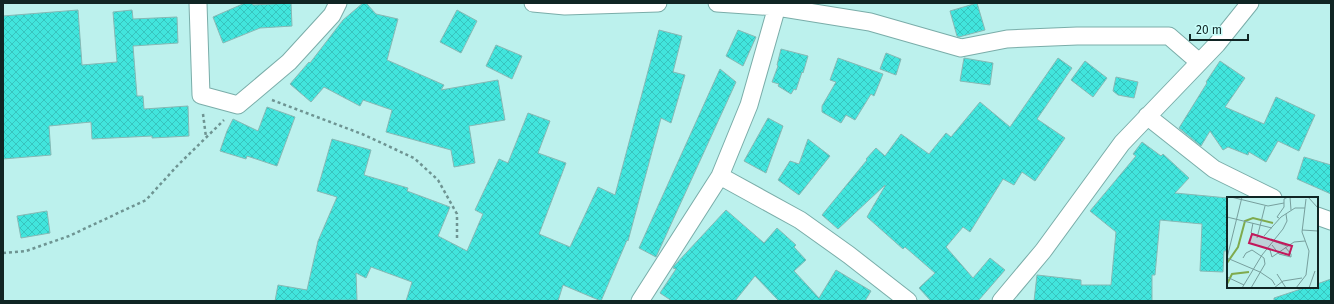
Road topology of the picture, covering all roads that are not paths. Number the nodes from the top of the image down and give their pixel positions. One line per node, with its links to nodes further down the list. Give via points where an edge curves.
1 (198, 3): 2 (street, via 201,95 238,105 289,62 332,15)
2 (338, 3)
3 (533, 3): 4 (street, via 565,6)
4 (658, 3)
5 (717, 3): 7 (street)
6 (1250, 3): 8 (street)
7 (778, 5): 8 (street, via 870,22 961,48 1007,39 1169,36); 10 (street, via 749,105)
8 (1199, 62): 9 (street)
9 (1147, 116): 11 (street, via 1214,169); 16 (street, via 1122,143 1043,252)
10 (720, 176): 14 (street); 15 (street, via 800,220)
11 (1271, 197)
12 (1318, 216): 13 (street)
13 (1331, 221)
14 (640, 301)
15 (908, 301)
16 (1001, 301)

